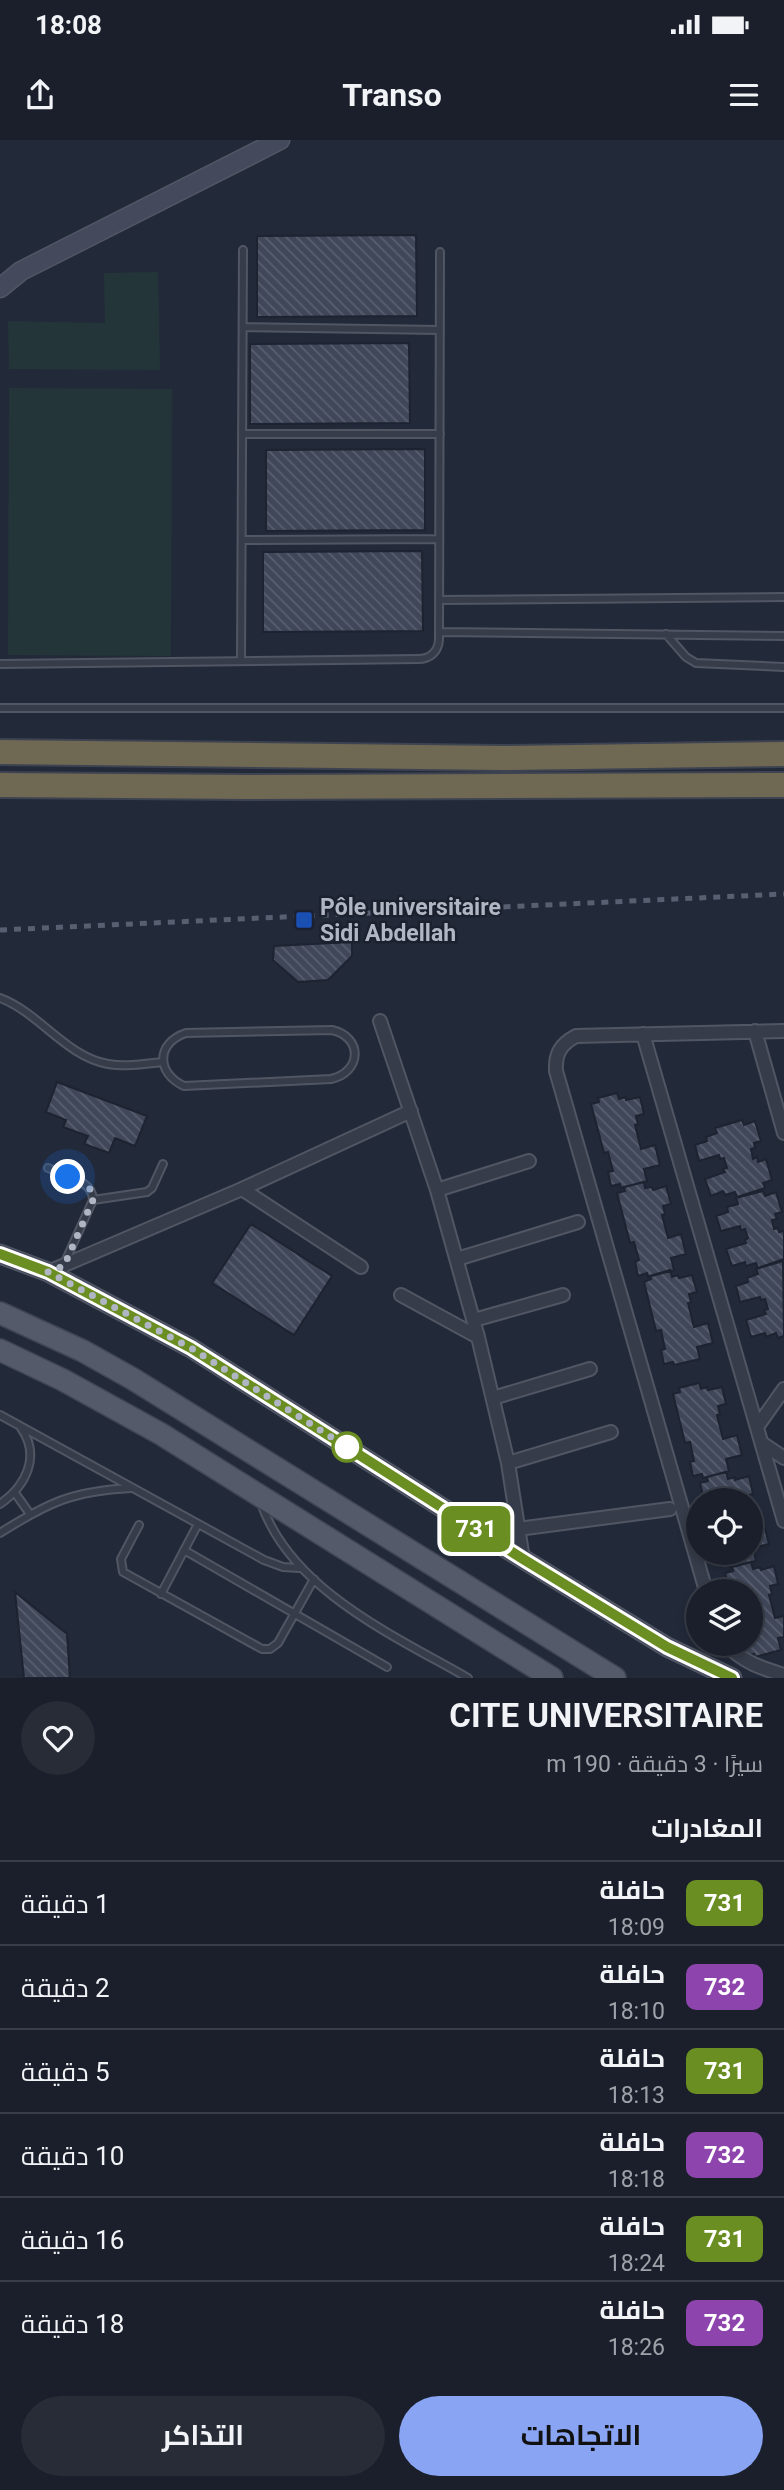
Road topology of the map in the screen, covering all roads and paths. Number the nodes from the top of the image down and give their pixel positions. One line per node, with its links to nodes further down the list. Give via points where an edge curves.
1 (280, 140): 4 (street, via 21,271)
2 (243, 250): 5 (lane)
3 (440, 252): 6 (lane)
4 (0, 288)
5 (243, 327): 6 (lane); 7 (lane)
6 (440, 330): 8 (lane)
7 (242, 434): 8 (lane); 10 (lane)
8 (440, 434): 9 (lane)
9 (439, 539): 10 (lane); 12 (lane)
10 (242, 540): 16 (lane)
11 (784, 597): 12 (lane)
12 (439, 600): 13 (lane)
13 (439, 632): 14 (lane); 16 (lane, via 437,648 422,659)
14 (666, 634): 15 (lane); 18 (lane, via 696,663)
15 (784, 636)
16 (241, 661): 17 (lane)
17 (0, 664)
18 (784, 667)
19 (0, 708): 20 (lane)
20 (784, 708)
21 (0, 752): 22 (highway, via 489,758)
22 (784, 754)
23 (0, 785): 24 (highway)
24 (784, 785)
25 (0, 998): 30 (lane, via 25,1010 94,1060 127,1065)
26 (380, 1020): 31 (street)
27 (755, 1031): 28 (street); 29 (street); 32 (street)
28 (784, 1031)
29 (643, 1034): 55 (street); 75 (street, via 576,1036 559,1049 555,1070)
30 (163, 1062): 30 (lane, via 164,1052 176,1036 194,1032 332,1030 348,1037 355,1055 348,1072 331,1079 184,1086 166,1073)
31 (411, 1111): 36 (street); 37 (street)
32 (784, 1133)
33 (529, 1160): 37 (street)
34 (163, 1164): 38 (lane, via 147,1192)
35 (48, 1168): 38 (lane, via 87,1185)
36 (242, 1189): 42 (street); 43 (street)
37 (437, 1190): 41 (street)
38 (93, 1200): 43 (lane)
39 (578, 1222): 41 (street)
40 (0, 1254): 43 (street)
41 (457, 1259): 47 (street)
42 (361, 1268)
43 (56, 1269): 72 (street, via 191,1348)
44 (401, 1295): 48 (street)
45 (563, 1295): 47 (street)
46 (0, 1313): 83 (main road, via 133,1378)
47 (474, 1320): 48 (street)
48 (478, 1337): 52 (street)
49 (0, 1350): 62 (main road, via 113,1406)
50 (590, 1369): 52 (street)
51 (784, 1389): 55 (street)
52 (493, 1398): 59 (street)
53 (0, 1415): 54 (lane)
54 (20, 1426): 60 (lane); 61 (lane, via 27,1436 30,1459)
55 (757, 1427): 57 (street)
56 (611, 1432): 59 (street)
57 (761, 1443): 58 (street); 66 (street)
58 (784, 1458)
59 (508, 1463): 69 (street)
60 (131, 1488): 65 (lane, via 79,1493); 67 (lane)
61 (15, 1493): 63 (lane); 65 (lane)
62 (258, 1495): 73 (lane, via 273,1534); 82 (main road)
63 (0, 1504)
64 (670, 1509): 69 (street)
65 (30, 1514): 70 (lane)
66 (784, 1521)
67 (198, 1524): 71 (lane); 73 (lane, via 274,1564)
68 (139, 1525): 76 (lane, via 121,1566 128,1576)
69 (518, 1529): 72 (street)
70 (0, 1533)
71 (184, 1550): 76 (lane); 77 (lane)
72 (523, 1559): 84 (street, via 667,1647)
73 (299, 1568): 74 (lane)
74 (314, 1579): 77 (lane); 81 (lane, via 372,1623)
75 (703, 1579)
76 (161, 1594): 77 (lane, via 266,1650 275,1647)
77 (295, 1615): 79 (lane)
78 (738, 1656): 80 (street)
79 (387, 1667)
80 (784, 1675)
81 (468, 1678)
82 (552, 1678)
83 (615, 1678)
84 (732, 1678)

